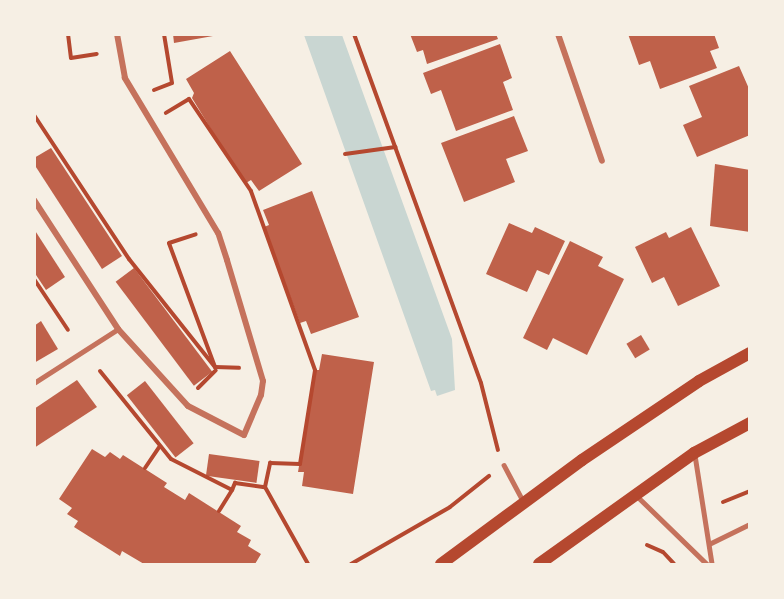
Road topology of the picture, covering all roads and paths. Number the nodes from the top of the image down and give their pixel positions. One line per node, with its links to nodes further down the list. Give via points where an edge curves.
1 (69, 34): 5 (path, via 71,58)
2 (117, 34): 13 (street, via 125,78 221,242 263,381 244,435 188,406)
3 (354, 34): 7 (path)
4 (558, 34): 9 (street)
5 (97, 54)
6 (34, 115): 17 (path, via 129,259)
7 (396, 147): 8 (path); 23 (path, via 481,383 493,439)
8 (345, 154)
9 (602, 160)
10 (34, 200): 13 (street)
11 (196, 234): 17 (path, via 169,243)
12 (34, 279): 14 (path)
13 (118, 329): 18 (lane)
14 (68, 330)
15 (750, 353): 29 (main road, via 681,393)
16 (243, 368): 17 (path)
17 (215, 369): 19 (path)
18 (34, 383)
19 (198, 388)
20 (750, 423): 22 (main road)
21 (159, 447): 24 (path)
22 (694, 453): 28 (main road); 33 (lane)
23 (504, 465): 29 (lane); 36 (path, via 450,507)
24 (145, 468)
25 (265, 488): 35 (path)
26 (232, 490): 31 (path)
27 (750, 491): 30 (path)
28 (636, 494): 38 (main road); 40 (lane)
29 (523, 500): 37 (main road)
30 (723, 502)
31 (219, 511)
32 (750, 524): 33 (lane)
33 (709, 544): 41 (lane)
34 (646, 545): 39 (path, via 663,552)
35 (308, 564)
36 (351, 564)
37 (441, 564)
38 (539, 564)
39 (674, 564)
40 (707, 564)
41 (712, 564)

